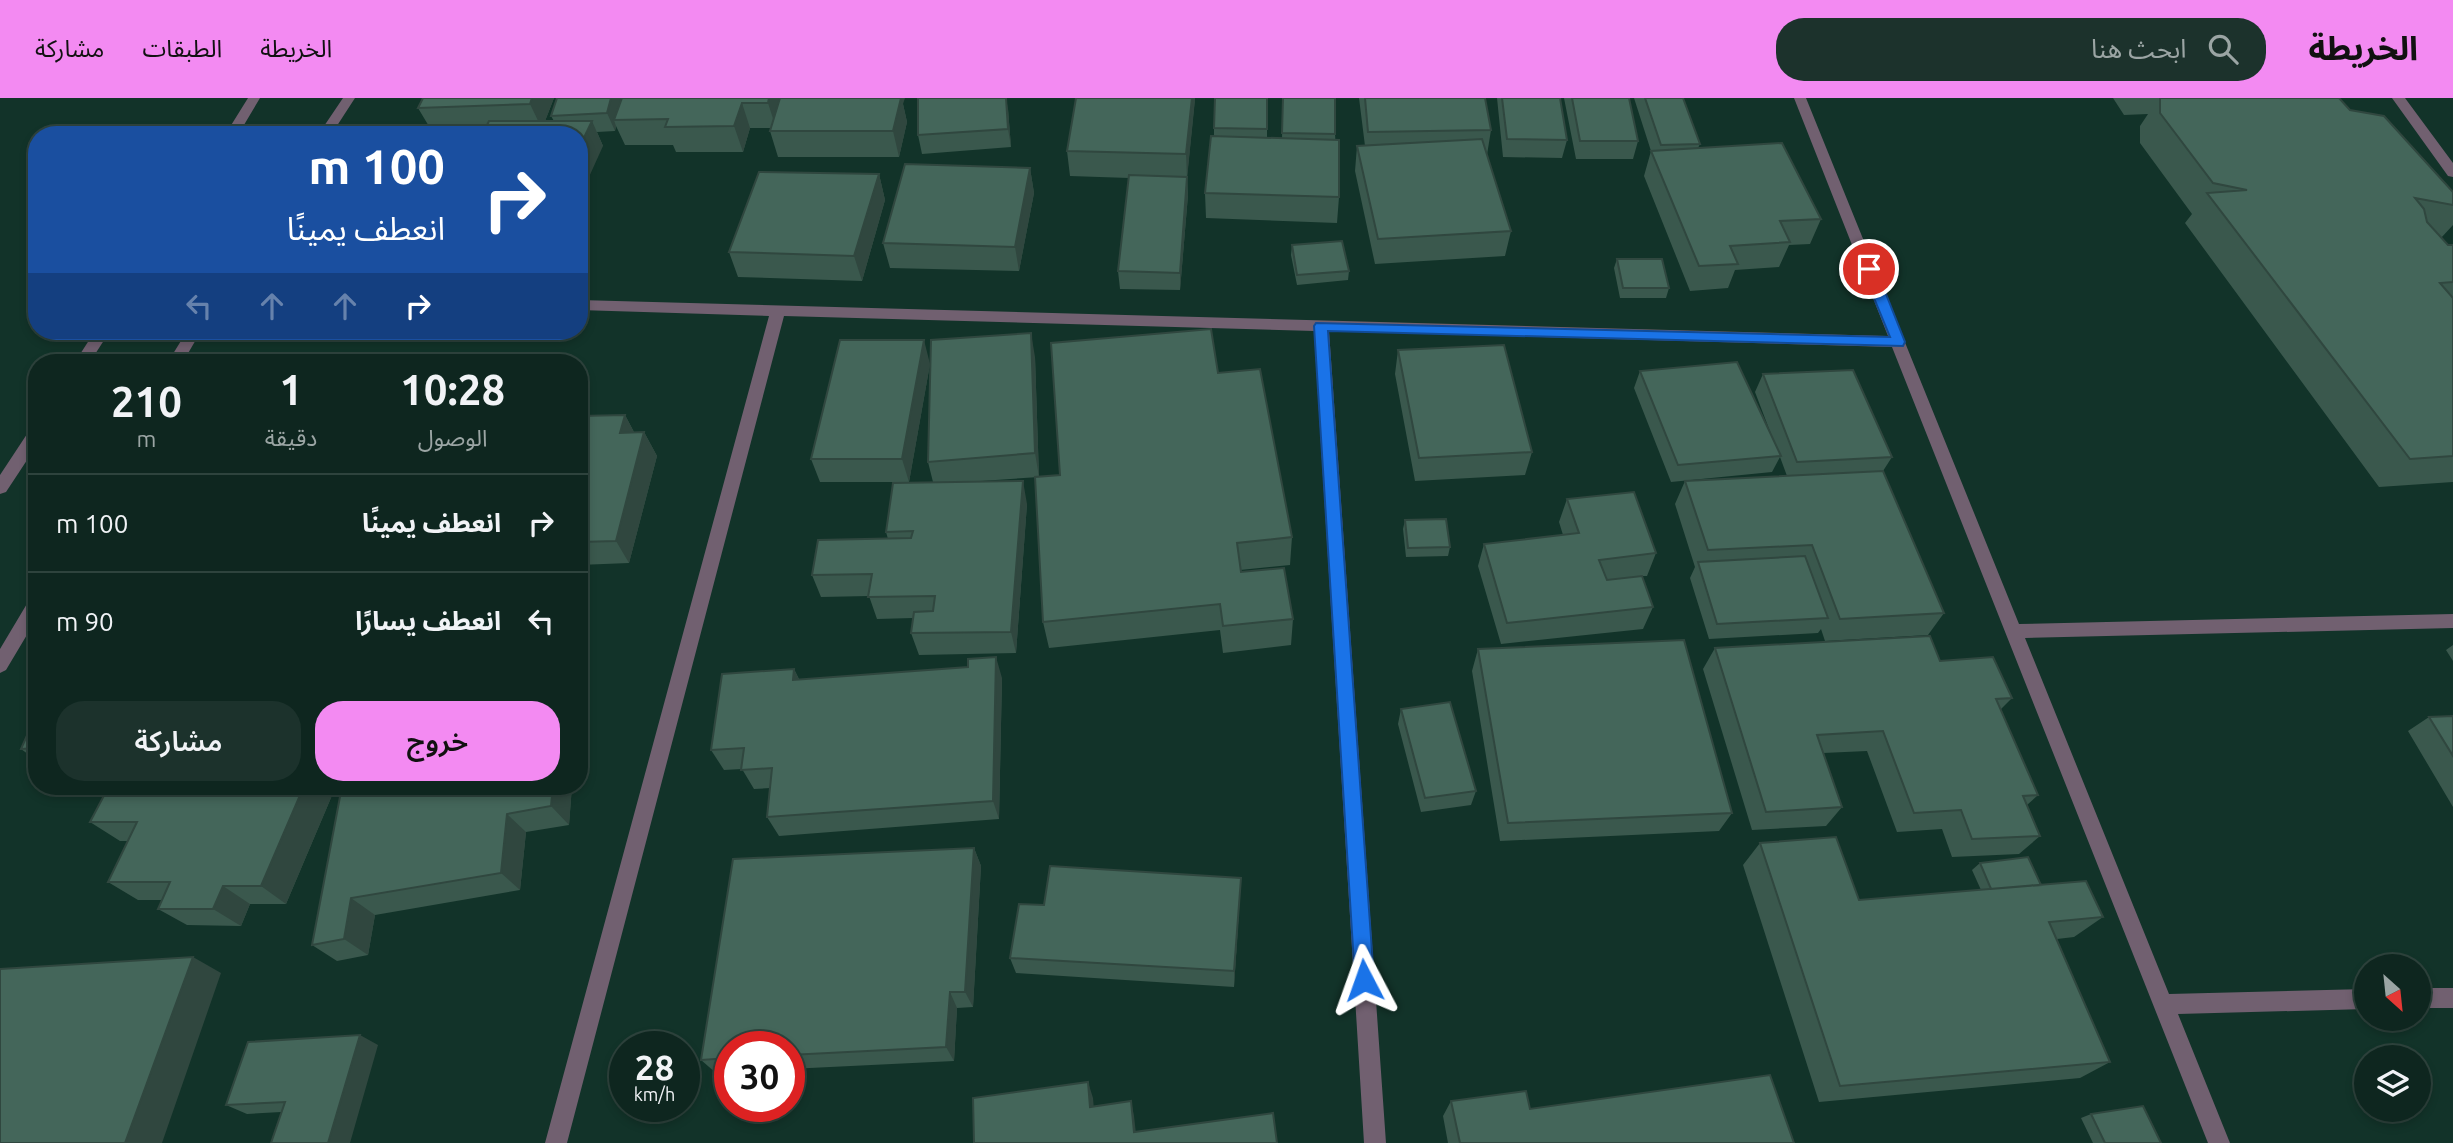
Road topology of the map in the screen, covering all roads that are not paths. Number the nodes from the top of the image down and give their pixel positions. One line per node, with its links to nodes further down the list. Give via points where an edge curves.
1 (254, 98): 5 (street)
2 (349, 98): 6 (street)
3 (1800, 98): 11 (street)
4 (2399, 98): 7 (street)
5 (236, 126)
6 (330, 126)
7 (2453, 173)
8 (588, 305): 9 (street)
9 (778, 311): 10 (street); 22 (street)
10 (1321, 326): 11 (street); 23 (street)
11 (1899, 342): 16 (street)
12 (28, 446): 13 (street)
13 (0, 488)
14 (28, 617): 17 (street)
15 (2453, 621): 16 (street)
16 (2015, 631): 21 (street)
17 (0, 665)
18 (2431, 998): 19 (street)
19 (2453, 998)
20 (2354, 999): 21 (street)
21 (2163, 1004): 24 (street)
22 (556, 1143)
23 (1375, 1143)
24 (2219, 1143)

